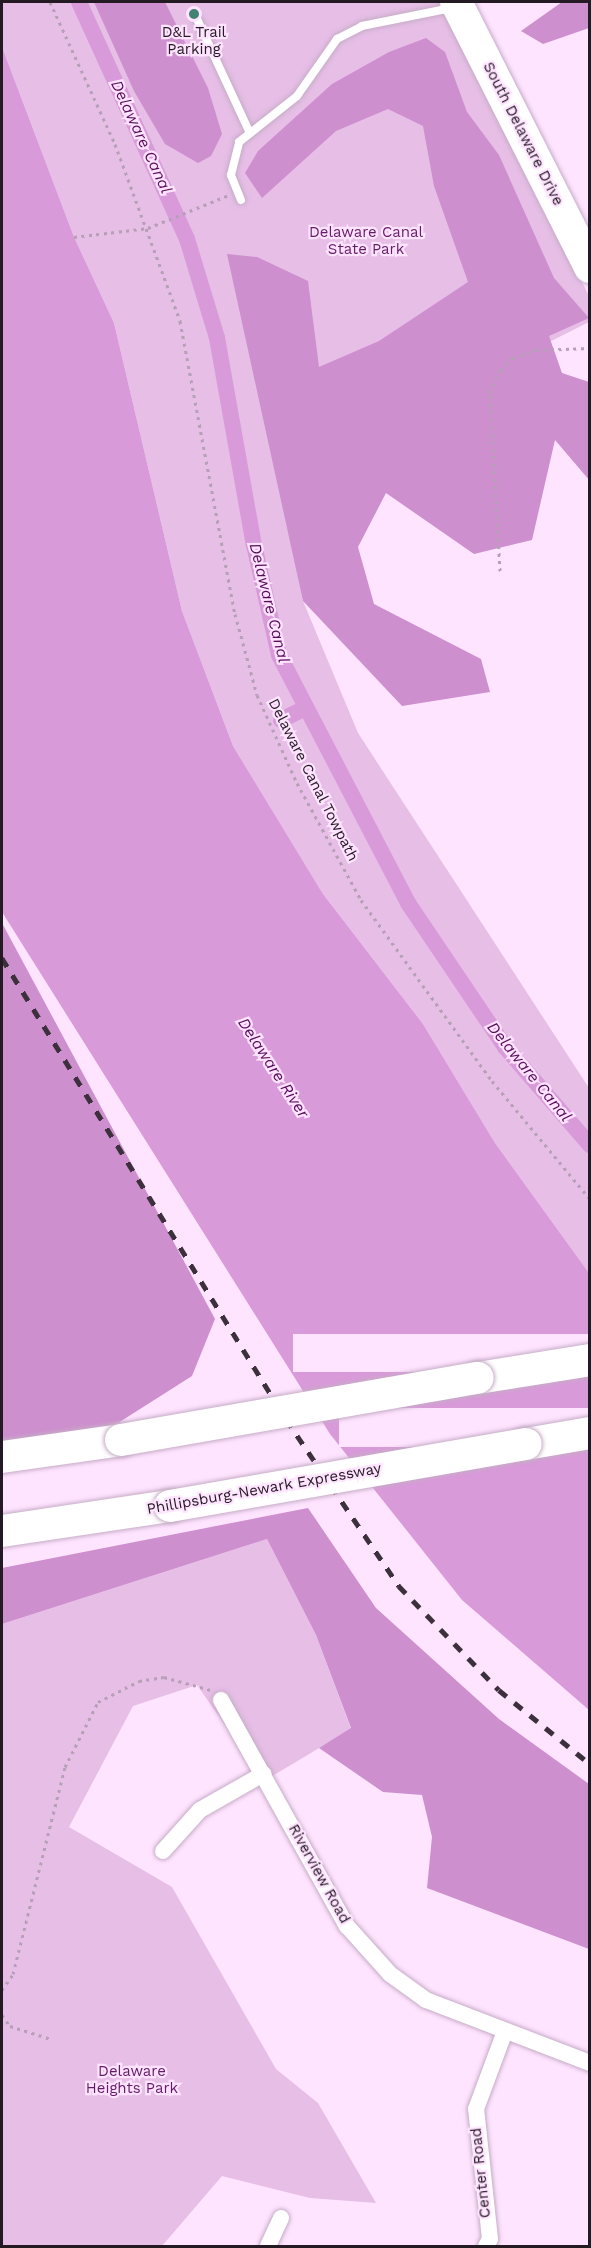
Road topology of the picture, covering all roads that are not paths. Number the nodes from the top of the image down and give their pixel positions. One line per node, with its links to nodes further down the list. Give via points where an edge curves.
1 (456, 4): 3 (lane, via 344,34 297,96); 5 (highway, South Delaware Drive, via 577,233)
2 (197, 20): 3 (lane)
3 (249, 131): 4 (lane, via 232,158)
4 (238, 196)
5 (590, 267)
6 (590, 1360): 8 (highway, bridge)
7 (590, 1433): 9 (highway, Phillipsburg-Newark Expressway, bridge)
8 (2, 1458)
9 (2, 1531)
10 (221, 1700): 11 (street, Riverview Road)
11 (263, 1774): 12 (street, via 200,1810); 13 (street, Riverview Road, via 356,1938 408,1989)
12 (163, 1851)
13 (505, 2031): 14 (street, Riverview Road); 16 (street, Center Road, via 476,2109)
14 (590, 2063)
15 (281, 2218): 17 (street)
16 (491, 2244)
17 (268, 2247)

